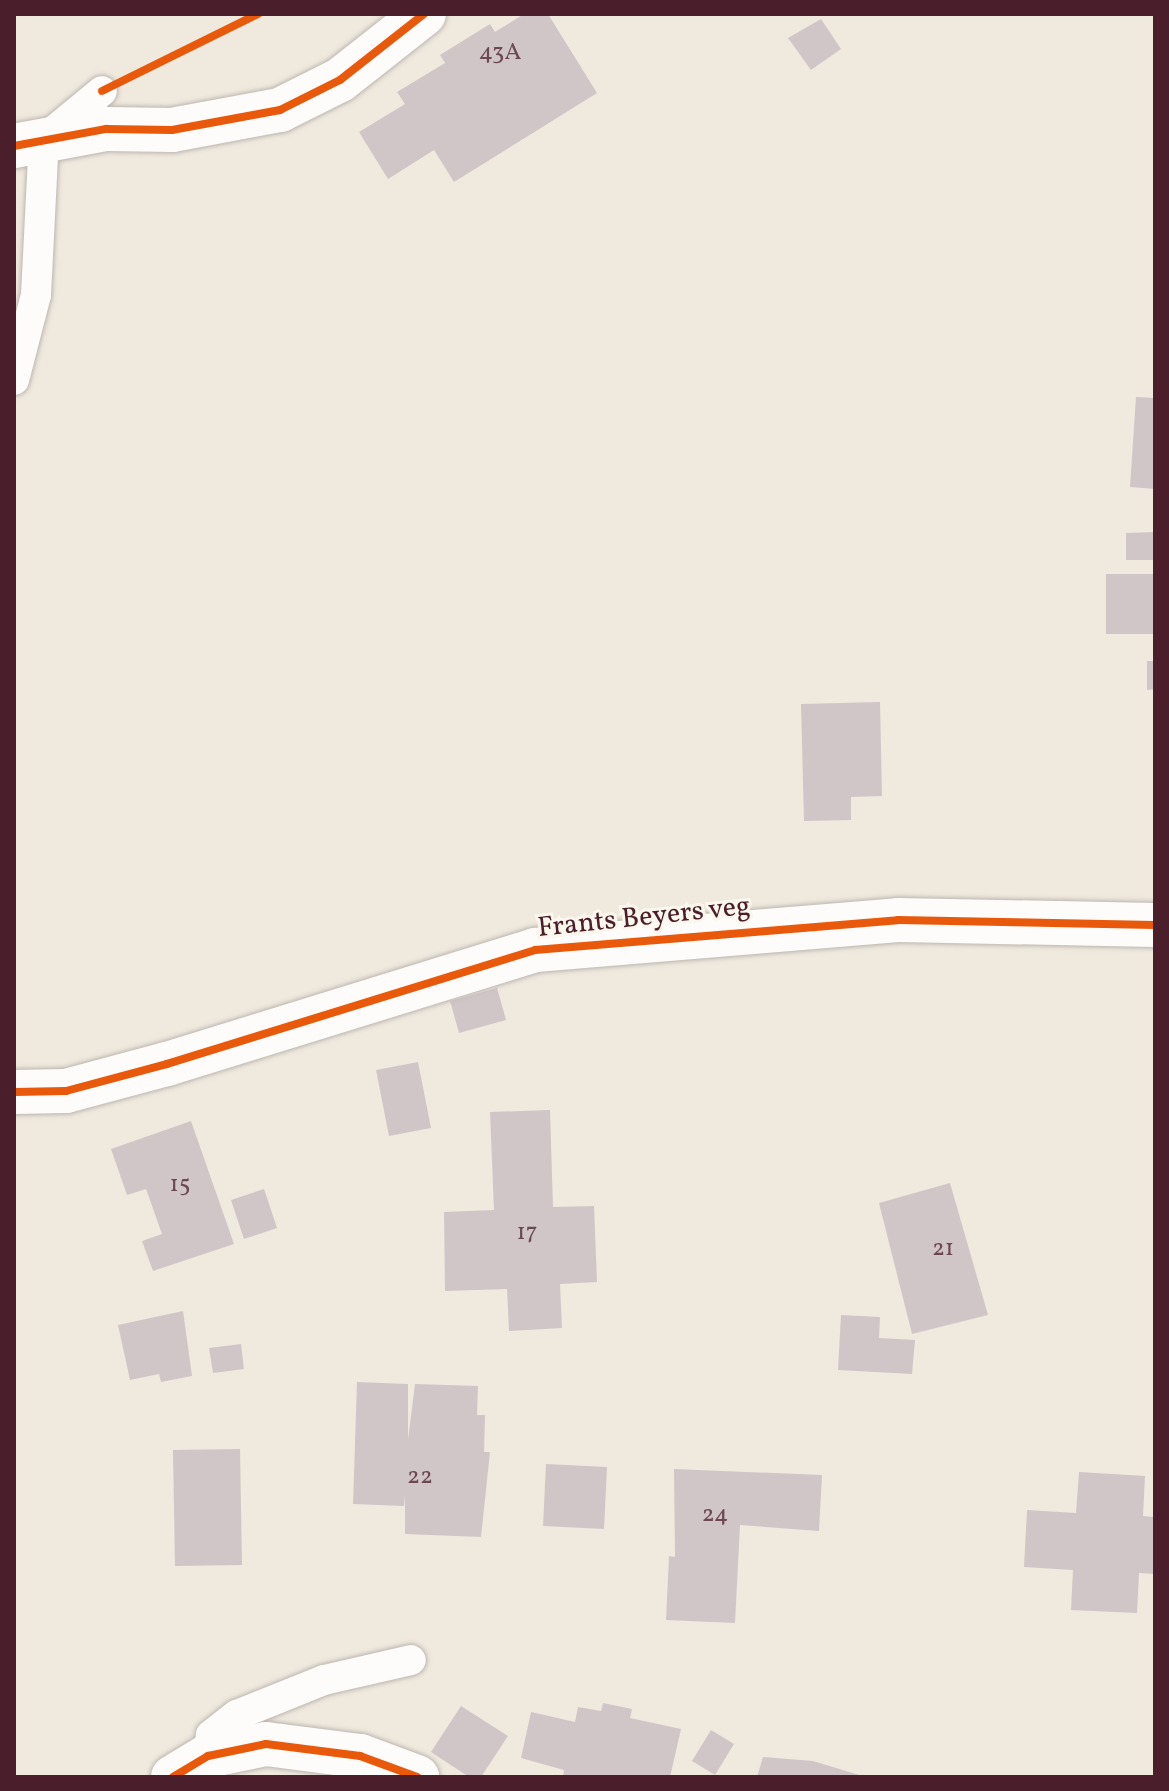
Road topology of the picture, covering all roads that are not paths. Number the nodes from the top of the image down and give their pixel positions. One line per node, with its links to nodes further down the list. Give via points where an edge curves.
1 (424, 14): 3 (street, via 340,80 280,110 172,130 106,129)
2 (102, 91): 3 (lane)
3 (29, 142): 4 (lane, via 36,295)
4 (14, 380)
5 (1155, 925): 6 (street, Frants Beyers veg, via 898,920 535,950 167,1064 66,1091)
6 (14, 1092)
7 (411, 1660): 8 (lane, via 324,1680 251,1708 211,1735)
8 (190, 1767): 9 (street, via 266,1744 293,1744 360,1756)
9 (417, 1777)

